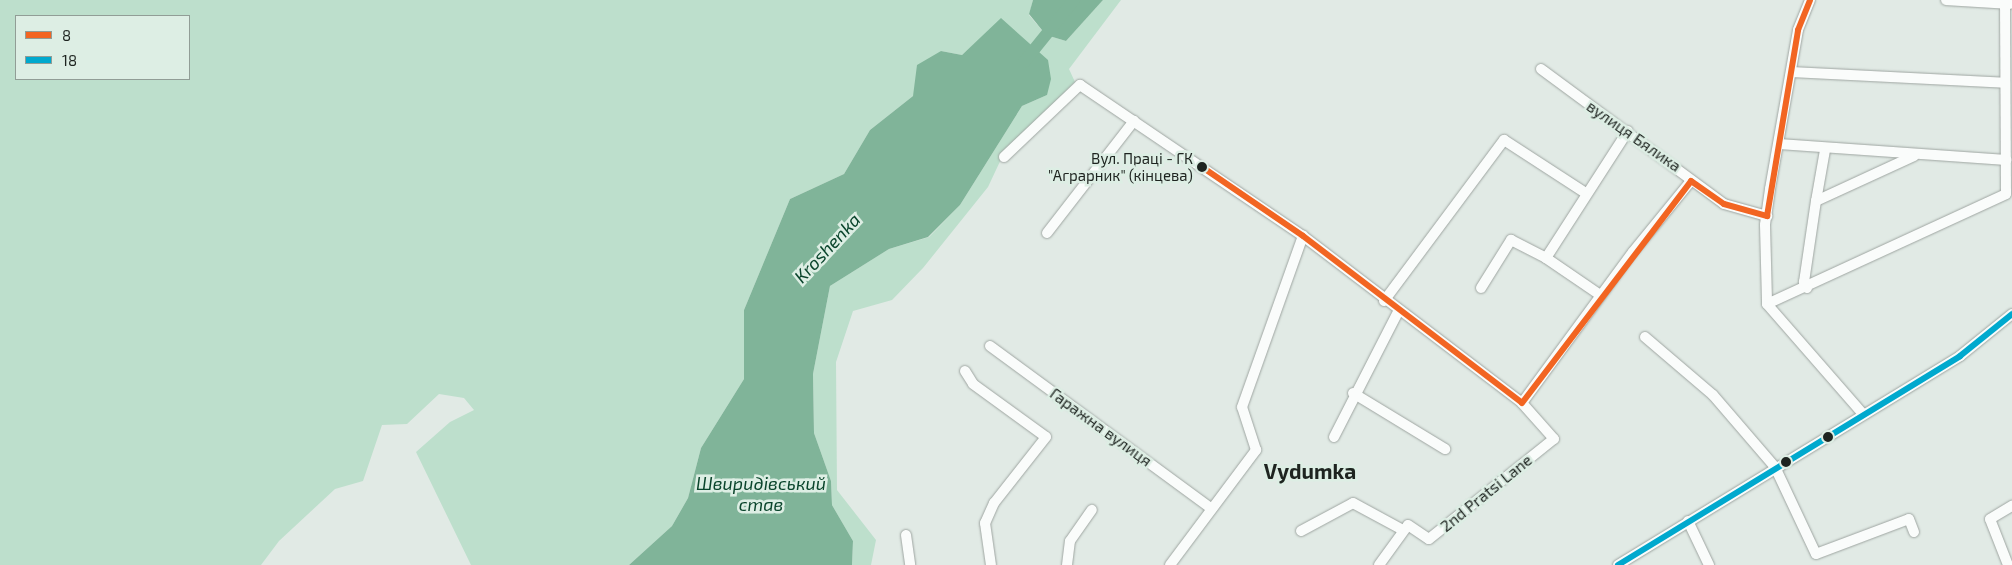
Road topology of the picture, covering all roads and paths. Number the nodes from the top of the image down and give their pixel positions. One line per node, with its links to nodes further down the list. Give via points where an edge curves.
1 (1810, 0): 5 (street, via 1798,30)
2 (1946, 0): 3 (street)
3 (2009, 4): 6 (street)
4 (1542, 70): 8 (street, вулиця Бялика)
5 (1791, 72): 6 (street); 9 (street)
6 (2007, 77): 13 (street)
7 (1134, 121): 12 (street, via 1080,85); 18 (street); 19 (street)
8 (1628, 131): 14 (street, вулиця Бялика, via 1685,172); 15 (street)
9 (1779, 144): 10 (street); 17 (street)
10 (1825, 150): 11 (street); 16 (street)
11 (1917, 154): 13 (street); 16 (street)
12 (1004, 156)
13 (2006, 160): 22 (street, via 2006,194 2001,199)
14 (1691, 181): 17 (street, вулиця Бялика, via 1724,204); 23 (street)
15 (1584, 192): 20 (street); 24 (street, via 1504,140)
16 (1816, 201): 22 (street, via 1804,282)
17 (1767, 216): 25 (street)
18 (1047, 233)
19 (1303, 236): 24 (street); 38 (street, via 1242,407 1256,450)
20 (1546, 258): 21 (street, via 1511,240); 23 (street)
21 (1481, 288)
22 (1807, 288): 25 (street)
23 (1600, 296): 32 (street)
24 (1384, 300): 26 (street)
25 (1766, 304): 33 (street)
26 (1398, 312): 31 (street); 32 (street)
27 (2012, 314): 33 (street, via 1972,348)
28 (1645, 337): 36 (street, via 1713,395)
29 (990, 346): 38 (street, Гаражна вулиця)
30 (965, 371): 46 (street, via 973,384 1046,437 994,503 985,523)
31 (1352, 393): 34 (street); 35 (street)
32 (1522, 403): 41 (street, 2nd Pratsi Lane, via 1554,439 1430,539 1408,526)
33 (1863, 414): 36 (street)
34 (1334, 437)
35 (1445, 450)
36 (1775, 467): 40 (street); 43 (street, via 1816,554 1910,519)
37 (2012, 506): 52 (street, via 1990,519)
38 (1212, 509): 48 (street)
39 (1092, 510): 47 (street, via 1070,541)
40 (1688, 522): 50 (street); 51 (street)
41 (1403, 530): 42 (street, via 1353,504); 49 (street)
42 (1301, 531)
43 (1914, 532)
44 (906, 535): 45 (street)
45 (910, 565)
46 (991, 565)
47 (1067, 565)
48 (1170, 565)
49 (1379, 565)
50 (1618, 565)
51 (1709, 565)
52 (2008, 565)

